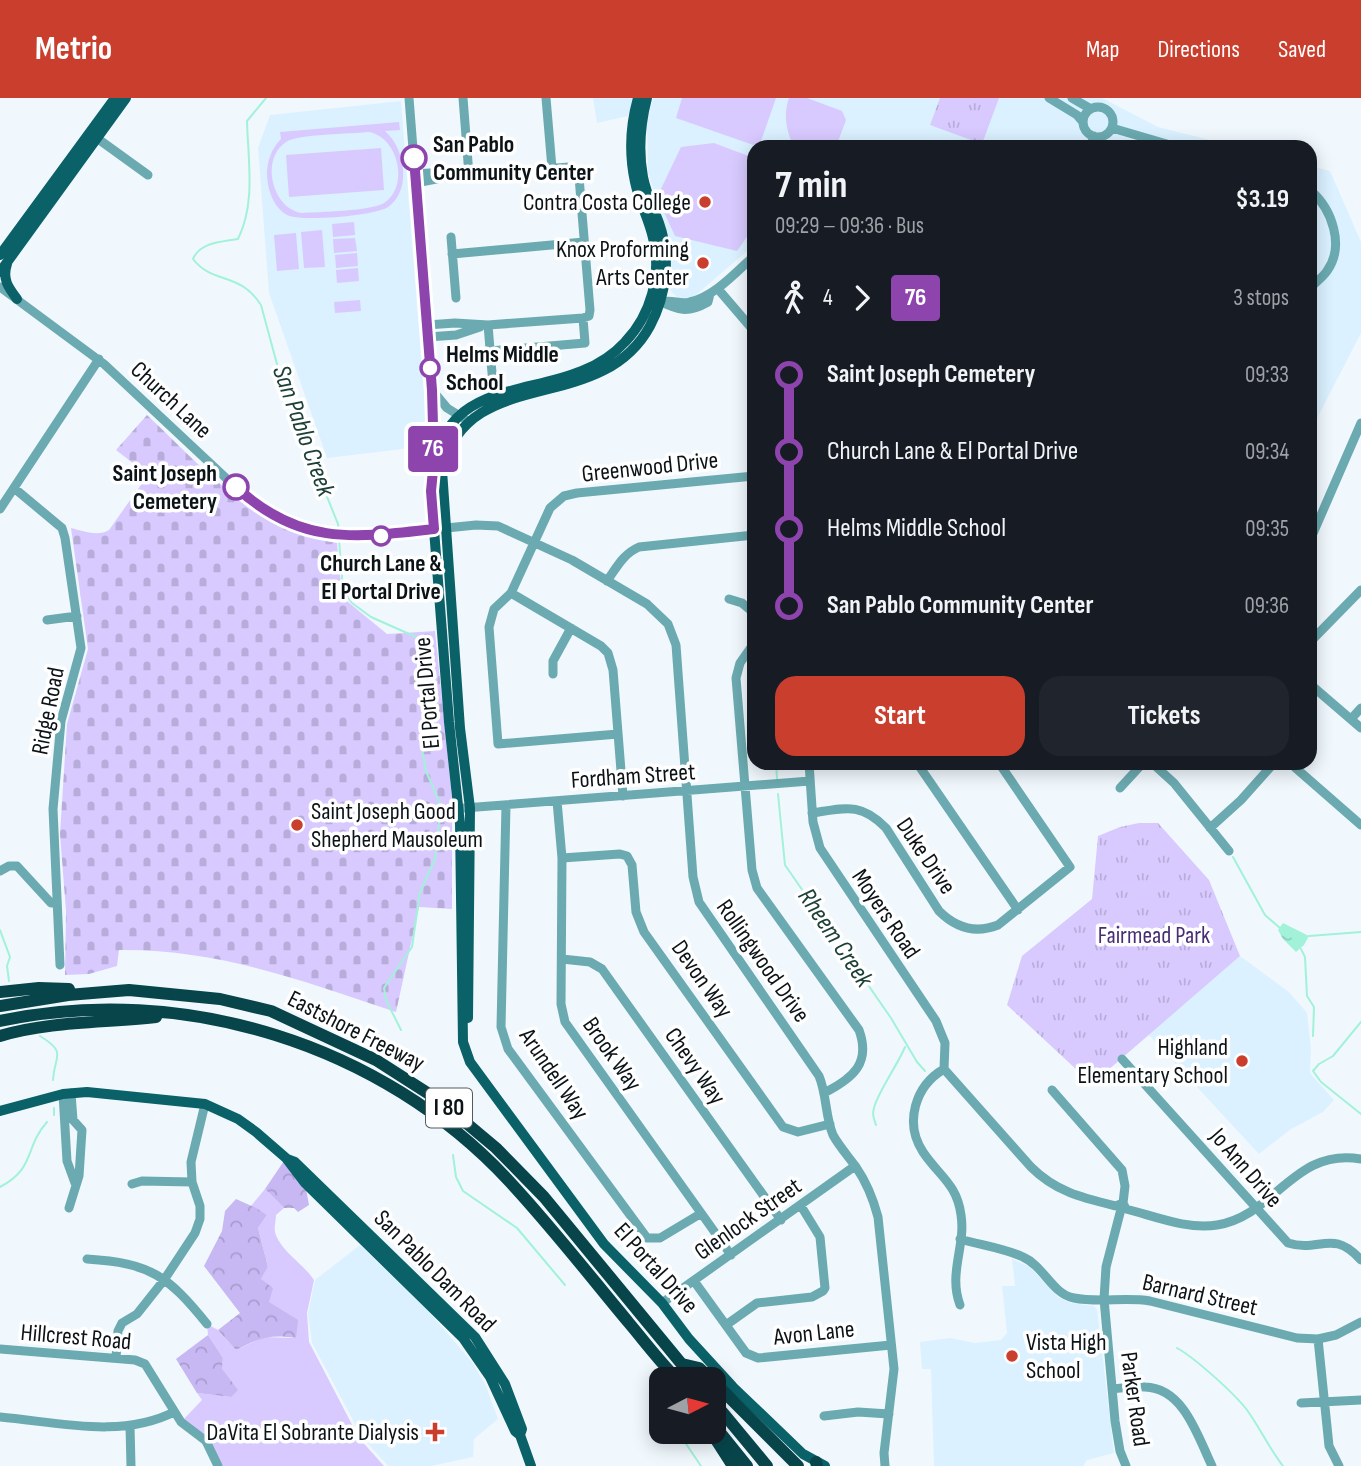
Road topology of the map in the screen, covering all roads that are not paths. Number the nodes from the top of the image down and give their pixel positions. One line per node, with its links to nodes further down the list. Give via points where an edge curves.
1 (115, 98): 13 (main road)
2 (126, 98): 13 (main road)
3 (409, 98): 20 (street)
4 (463, 98): 19 (street)
5 (546, 98): 17 (street)
6 (638, 98): 34 (main road, El Portal Drive, via 631,160 656,251)
7 (647, 98): 34 (main road, El Portal Drive, via 640,149 643,179 664,245 666,273)
8 (1049, 98): 11 (street)
9 (1072, 98): 10 (street)
10 (1091, 109): 11 (street); 12 (street, via 1108,111)
11 (1083, 122): 14 (street)
12 (1112, 128): 14 (street, via 1103,136); 16 (street)
13 (93, 136): 18 (street); 22 (main road); 23 (main road)
14 (1094, 136): 15 (street)
15 (1093, 140)
16 (1153, 140)
17 (552, 168): 19 (street); 25 (street, via 576,170)
18 (148, 175)
19 (469, 175): 20 (street)
20 (416, 178): 37 (street)
21 (1317, 197): 29 (street, via 1325,206 1336,241 1327,270)
22 (42, 198): 23 (main road, via 27,224); 28 (main road)
23 (28, 232): 28 (main road)
24 (451, 237): 26 (street)
25 (584, 242): 26 (street); 35 (street, via 590,310)
26 (452, 254): 32 (street)
27 (747, 262): 31 (street)
28 (2, 263): 33 (main road, via 5,281)
29 (1317, 281)
30 (0, 288): 33 (street, Church Lane)
31 (714, 291): 34 (street, via 708,302 692,310); 36 (street)
32 (456, 298)
33 (17, 299): 41 (street, Church Lane)
34 (658, 300): 44 (main road, El Portal Drive, via 649,326 635,346 600,373)
35 (583, 318): 38 (street); 40 (street, via 585,343)
36 (747, 324)
37 (427, 325): 38 (street); 39 (street)
38 (488, 325): 39 (street, via 456,335); 40 (street)
39 (428, 337): 43 (street)
40 (490, 351): 42 (street)
41 (99, 359): 48 (street); 51 (street, Church Lane, via 250,499 283,519 347,536)
42 (492, 385)
43 (432, 390): 44 (street); 46 (street)
44 (463, 419): 46 (main road, El Portal Drive, via 449,429); 51 (main road, El Portal Drive, via 442,470)
45 (1361, 423): 50 (street)
46 (434, 460): 51 (main road, El Portal Drive, via 431,491)
47 (747, 477): 53 (street, Greenwood Drive, via 564,496 550,508)
48 (14, 488): 49 (street); 59 (street, Ridge Road, via 62,528)
49 (0, 509)
50 (1317, 524)
51 (440, 529): 53 (street, Rollingwood Drive, via 492,525); 86 (main road, El Portal Drive)
52 (747, 536): 54 (street, via 639,547 622,557)
53 (534, 541): 54 (street, Rollingwood Drive); 56 (street, Greenwood Drive)
54 (607, 581): 81 (street, Rollingwood Drive, via 656,611 673,633)
55 (1361, 590): 62 (street)
56 (511, 593): 61 (street); 69 (street, Greenwood Drive, via 494,609 489,627 498,744)
57 (729, 599): 58 (street)
58 (747, 608)
59 (77, 616): 60 (street); 93 (street, Ridge Road, via 81,648 61,722 53,809)
60 (47, 620)
61 (571, 628): 64 (street, via 552,661); 69 (street, via 608,653)
62 (1317, 635)
63 (747, 653): 79 (street, via 736,678)
64 (553, 674)
65 (1317, 690): 67 (street)
66 (1361, 708): 67 (street)
67 (1351, 719): 68 (street)
68 (1361, 728)
69 (618, 734): 82 (street)
70 (809, 770): 77 (street, Moyers Road)
71 (922, 770): 94 (street)
72 (1004, 770): 94 (street, Duke Drive, via 1070,867)
73 (1137, 770): 80 (street)
74 (1160, 770): 89 (street)
75 (1268, 770): 89 (street)
76 (1298, 770): 88 (street)
77 (810, 781): 78 (street, Fordham Street); 83 (street, Moyers Road)
78 (791, 783): 79 (street, Fordham Street); 83 (street)
79 (745, 787): 81 (street, Fordham Street); 106 (street, via 757,888 863,1041 857,1069 845,1082)
80 (1120, 788)
81 (687, 792): 82 (street, Fordham Street); 106 (street, Rollingwood Drive, via 699,902 819,1076)
82 (623, 796): 84 (street, Fordham Street)
83 (811, 797): 87 (street, Moyers Road)
84 (557, 801): 85 (street, Fordham Street); 91 (street, Brook Way)
85 (506, 805): 86 (street, Fordham Street); 120 (street, Arundell Way, via 500,1027 508,1049 647,1238 660,1238)
86 (465, 808): 129 (main road, El Portal Drive, via 468,1024 473,1059 604,1244)
87 (812, 813): 94 (street, Duke Drive, via 850,807 876,817 939,911 966,929 988,929); 104 (street, Moyers Road, via 826,859 941,1031)
88 (1361, 825)
89 (1210, 828): 90 (street)
90 (1229, 851)
91 (562, 858): 95 (street, Brook Way); 110 (street, Devon Way, via 627,856 644,932 783,1127 798,1132)
92 (0, 871): 93 (street, via 17,866)
93 (56, 903): 96 (street, Ridge Road)
94 (1018, 910)
95 (562, 959): 120 (street, Brook Way, via 565,1022); 121 (street, Chevy Way, via 590,961 602,969)
96 (60, 965)
97 (129, 990): 98 (highway); 99 (highway, Eastshore Freeway / I 80); 138 (highway, Eastshore Freeway / I 80, via 220,999 271,1011 407,1078 496,1147 544,1197)
98 (0, 992)
99 (0, 1006)
100 (178, 1014): 101 (highway, Eastshore Freeway / I 80, via 98,1009); 102 (highway, via 20,1030); 139 (highway, Eastshore Freeway / I 80, via 256,1029 311,1047 372,1074 432,1112 509,1180)
101 (0, 1021)
102 (0, 1036)
103 (1122, 1059): 119 (street, Jo Ann Drive)
104 (946, 1068): 118 (street, Moyers Road, via 1045,1181 1074,1196); 122 (street, via 920,1092 914,1128 922,1151 954,1190 962,1220)
105 (1052, 1090): 118 (street, Parker Road, via 1122,1170)
106 (825, 1092): 110 (street, Rollingwood Drive)
107 (67, 1094): 108 (main road, San Pablo Dam Road, via 109,1093); 109 (main road, San Pablo Dam Road); 114 (street, via 67,1161); 114 (street, via 73,1120 82,1130 81,1168)
108 (205, 1104): 113 (street, via 191,1162); 158 (main road, San Pablo Dam Road, via 238,1119 295,1162 475,1338 505,1384)
109 (0, 1111)
110 (830, 1124): 112 (street, Rollingwood Drive)
111 (1361, 1159): 119 (street, Moyers Road, via 1341,1157 1311,1165)
112 (855, 1166): 116 (street, Glenlock Street); 135 (street, Rollingwood Drive, via 869,1188 878,1217)
113 (191, 1182): 115 (street); 126 (street, via 200,1219)
114 (75, 1183): 117 (street)
115 (132, 1184)
116 (801, 1206): 121 (street, Glenlock Street); 133 (street, via 820,1237 823,1291 811,1297 757,1303)
117 (69, 1208)
118 (1121, 1208): 119 (street, Moyers Road, via 1207,1226 1235,1221); 128 (street, Parker Road, via 1106,1267)
119 (1256, 1208): 125 (street, Jo Ann Drive, via 1288,1243 1338,1243)
120 (700, 1213): 123 (street, Brook Way)
121 (781, 1220): 123 (street, Glenlock Street)
122 (960, 1239): 128 (street, Barnard Street, via 1023,1257 1065,1295); 130 (street, via 955,1290)
123 (731, 1255): 127 (street, Glenlock Street)
124 (87, 1259): 126 (street, via 144,1267)
125 (1361, 1260)
126 (164, 1280): 132 (street, via 180,1291); 137 (street, via 137,1314 122,1323)
127 (694, 1281): 129 (street, Glenlock Street); 133 (street, Avon Lane)
128 (1104, 1298): 134 (street, Barnard Street, via 1150,1301 1297,1338); 142 (street, Parker Road)
129 (662, 1303): 155 (main road, El Portal Drive, via 733,1387)
130 (960, 1305)
131 (1361, 1322): 134 (street, Barnard Street)
132 (207, 1324)
133 (726, 1325): 135 (street, Avon Lane, via 746,1353 758,1358)
134 (1318, 1339): 145 (street)
135 (891, 1345): 148 (street, Rollingwood Drive, via 894,1382)
136 (0, 1349): 137 (street, Hillcrest Road)
137 (116, 1358): 147 (street, Hillcrest Road, via 145,1364)
138 (682, 1364): 140 (highway, Eastshore Freeway / I 80); 141 (highway)
139 (667, 1367)
140 (684, 1367)
141 (695, 1367)
142 (1112, 1389): 164 (street, Parker Road); 165 (street, via 1147,1387 1177,1401)
143 (726, 1395): 162 (highway)
144 (1361, 1400): 145 (street)
145 (1324, 1401): 146 (street); 166 (street, via 1329,1446)
146 (1301, 1403)
147 (174, 1412): 152 (street); 157 (street, Hillcrest Road, via 206,1441)
148 (889, 1414): 150 (street); 163 (street, Rollingwood Drive)
149 (726, 1416): 161 (highway)
150 (824, 1416)
151 (0, 1417): 152 (street)
152 (130, 1426): 156 (street)
153 (726, 1440): 160 (highway)
154 (719, 1444): 159 (highway)
155 (819, 1465)
156 (131, 1466)
157 (218, 1466)
158 (531, 1466)
159 (733, 1466)
160 (747, 1466)
161 (768, 1466)
162 (798, 1466)
163 (885, 1466)
164 (1126, 1466)
165 (1212, 1466)
166 (1339, 1466)

